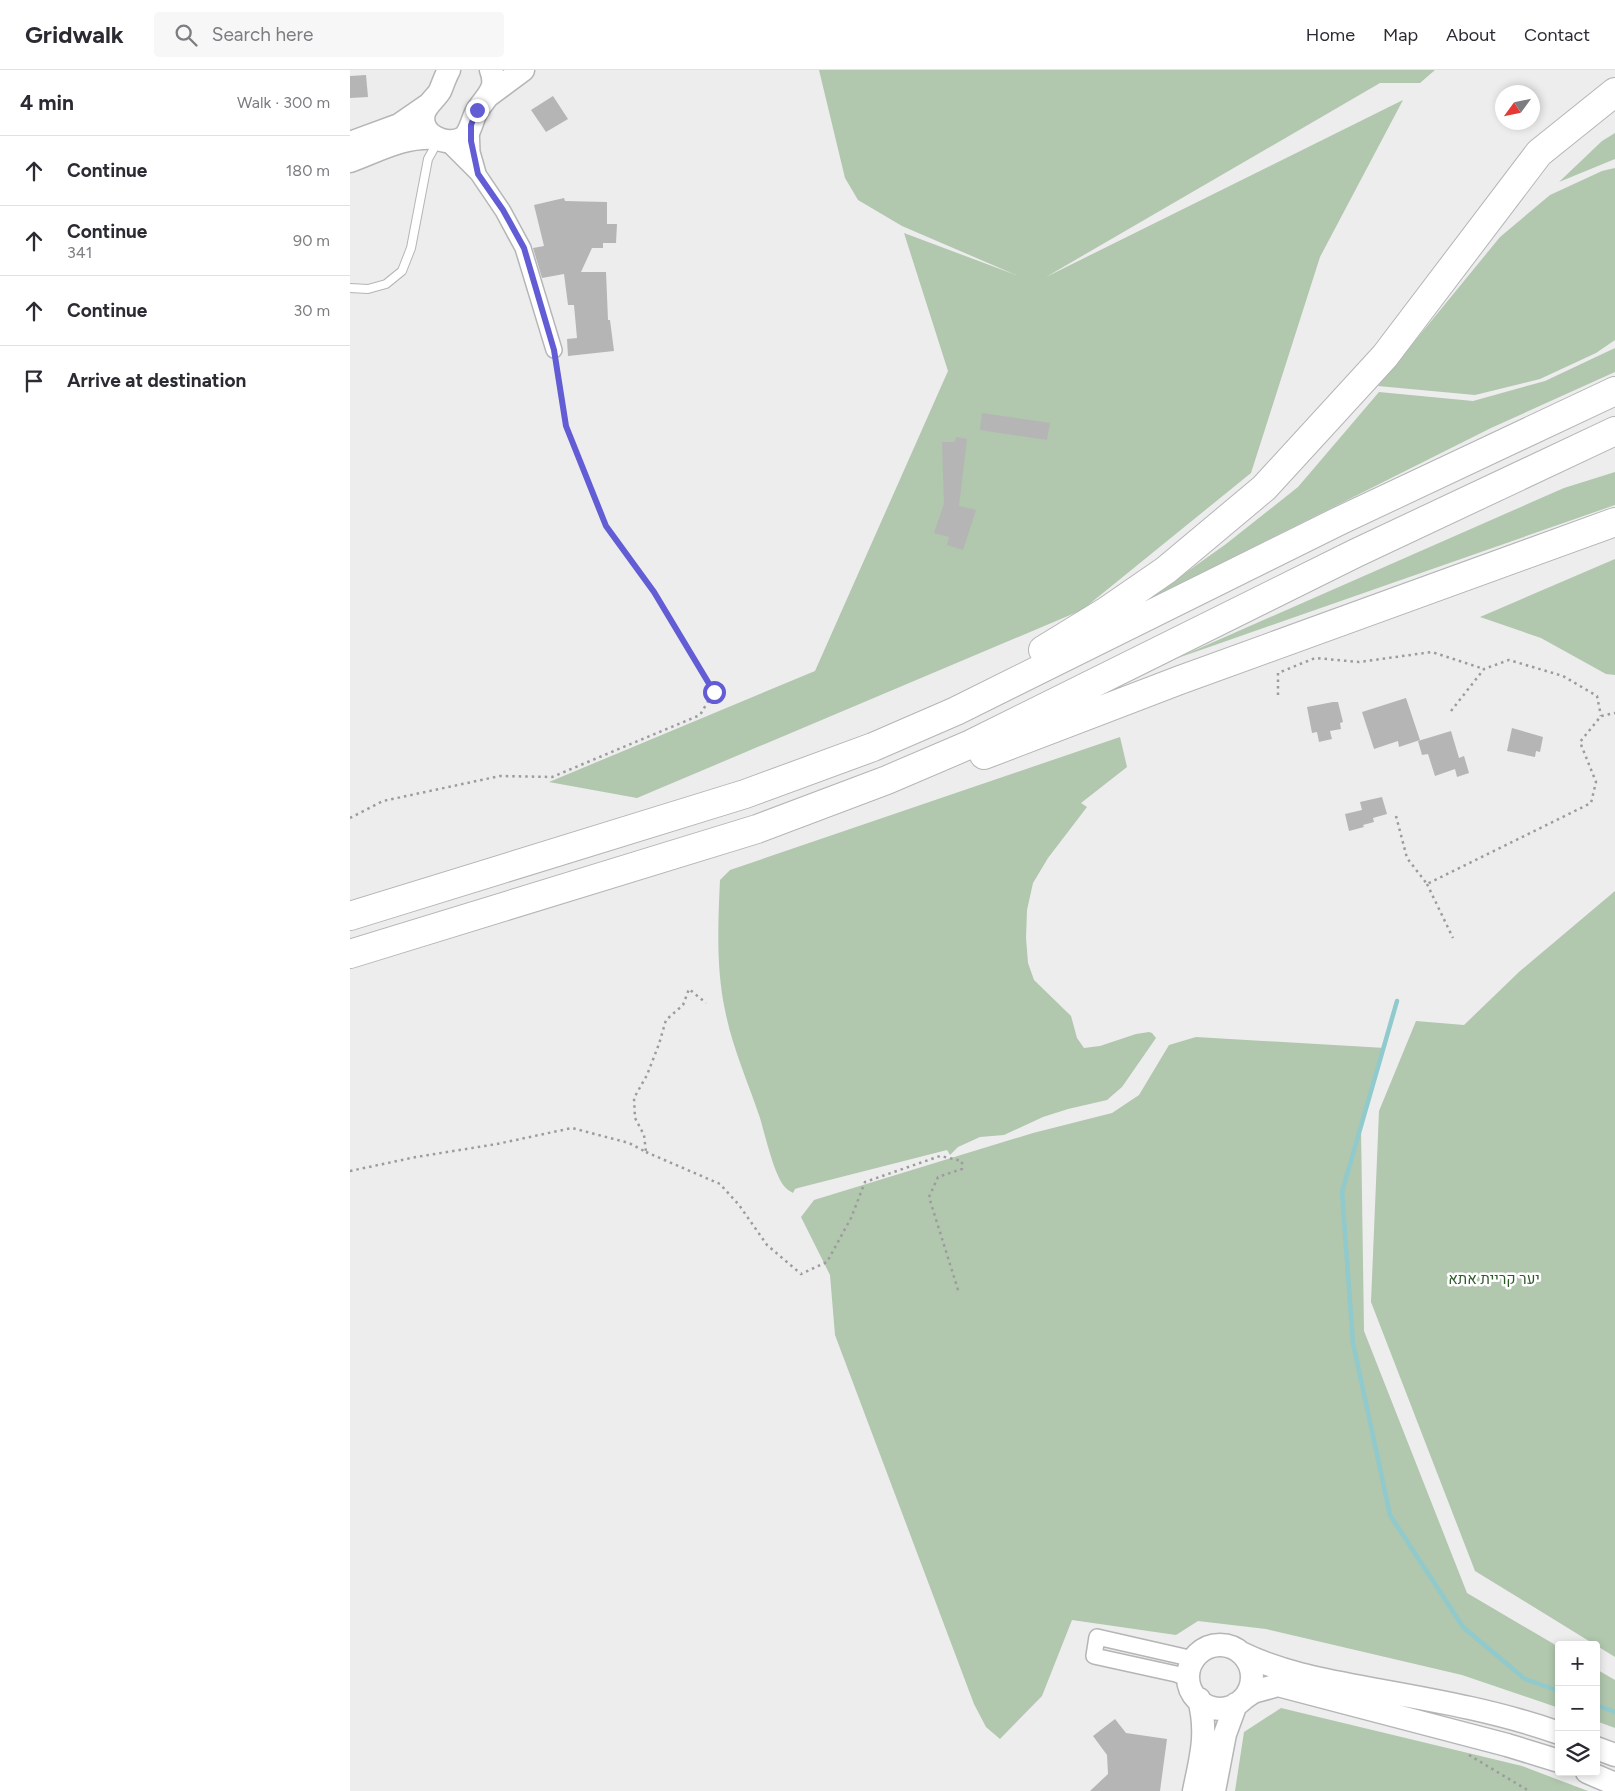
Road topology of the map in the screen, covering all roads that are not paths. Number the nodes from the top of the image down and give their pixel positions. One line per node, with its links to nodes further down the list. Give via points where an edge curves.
1 (491, 70): 5 (street, via 494,84)
2 (524, 70): 5 (street)
3 (446, 74): 6 (street, via 439,93)
4 (1615, 92): 17 (highway, via 1539,153 1385,356 1264,488 1166,570 1088,623 987,684)
5 (488, 96): 7 (street)
6 (428, 105): 8 (street, via 424,120 428,130); 9 (street, via 399,125)
7 (471, 125): 8 (street, via 463,138 452,142); 11 (street, via 472,152)
8 (439, 139): 10 (street, via 418,137 403,140); 11 (street); 12 (lane, via 428,159 411,248 402,271 386,284 368,289)
9 (350, 143)
10 (350, 161)
11 (478, 174): 13 (street, via 524,248)
12 (350, 288)
13 (554, 350)
14 (1615, 391): 17 (highway, via 1340,520 956,710)
15 (1615, 431): 18 (highway, via 1356,553 971,744 834,801)
16 (1615, 522): 18 (highway, via 994,751)
17 (812, 770): 19 (highway, via 693,811)
18 (704, 846): 20 (highway)
19 (350, 916)
20 (350, 954)
21 (1241, 1653): 22 (street, via 1221,1645 1210,1647); 24 (street, via 1252,1675 1249,1692); 25 (street, via 1269,1666 1306,1676 1480,1711)
22 (1196, 1657): 23 (street, via 1189,1671); 23 (street, via 1097,1637 1094,1656 1176,1674 1184,1677)
23 (1194, 1691): 24 (street, via 1202,1703 1212,1708); 31 (street, via 1204,1717 1203,1744)
24 (1239, 1702): 28 (street, via 1253,1692 1278,1685); 32 (street, via 1224,1734)
25 (1555, 1732)
26 (1600, 1749): 27 (street)
27 (1615, 1755)
28 (1555, 1761)
29 (1596, 1776): 30 (street)
30 (1615, 1784)
31 (1194, 1791)
32 (1214, 1791)

